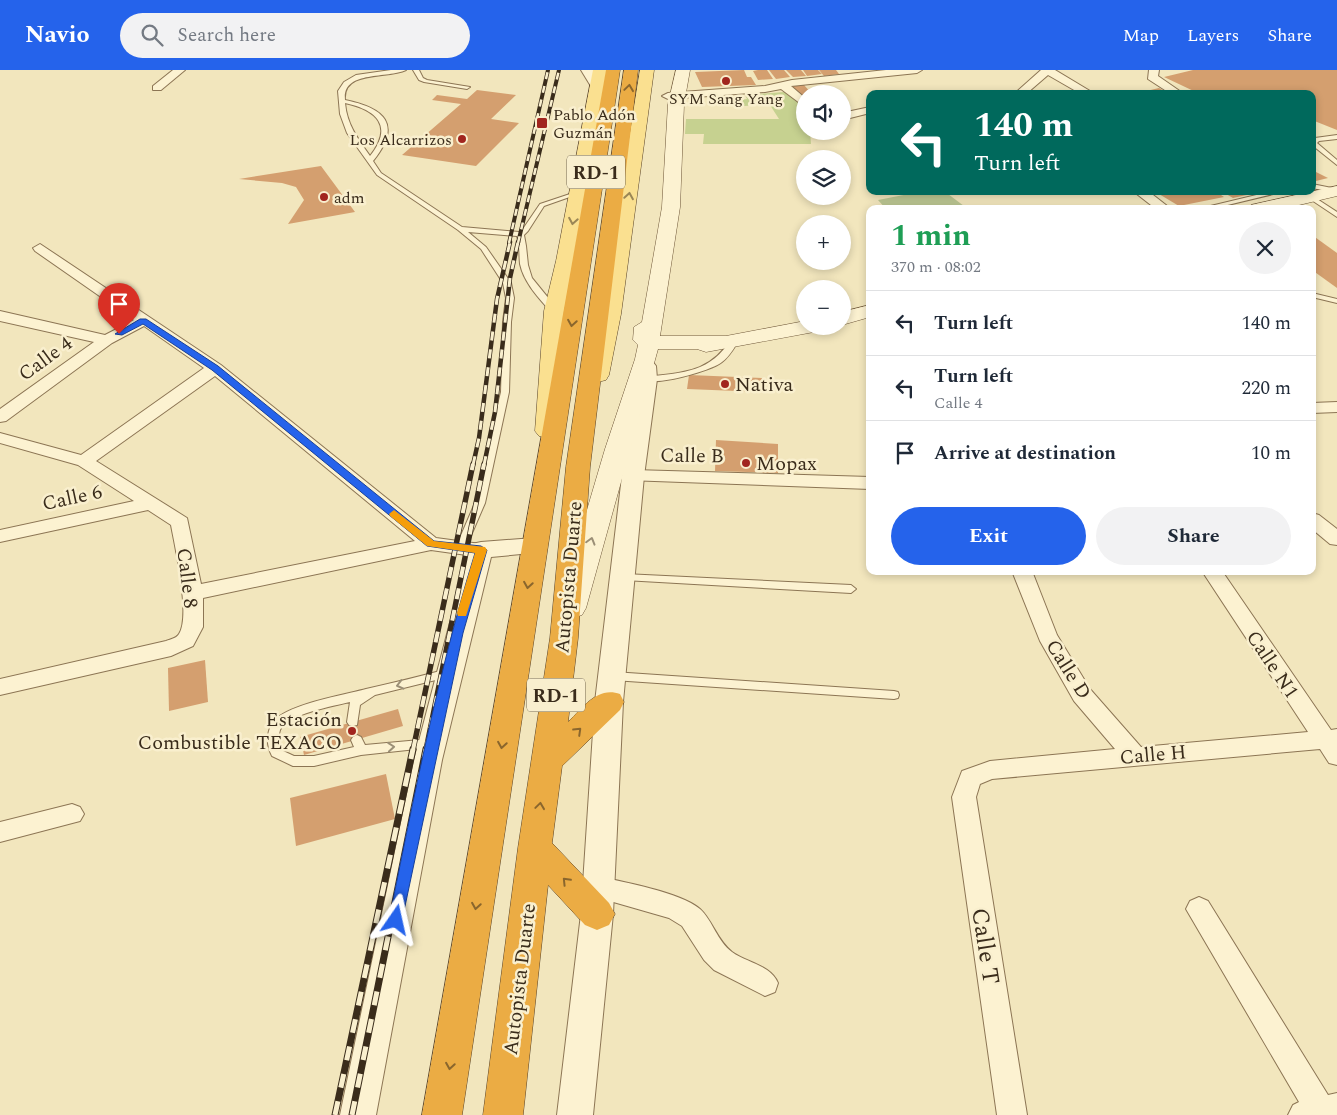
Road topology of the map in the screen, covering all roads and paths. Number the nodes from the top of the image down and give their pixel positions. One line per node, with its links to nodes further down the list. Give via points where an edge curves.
1 (180, 70): 15 (street)
2 (403, 70): 21 (lane, via 350,79 341,91)
3 (416, 70): 14 (lane, via 426,82)
4 (613, 70): 43 (highway, Autopista Duarte / RD-1)
5 (631, 70): 43 (highway, Autopista Duarte / RD-1, one-way to 5)
6 (647, 70): 62 (main road, one-way to 6, via 611,314)
7 (674, 70): 19 (main road)
8 (683, 70): 19 (main road)
9 (917, 70): 13 (street)
10 (1047, 70): 16 (street); 17 (street)
11 (1154, 70): 18 (street, via 1152,77)
12 (595, 75): 31 (main road)
13 (783, 85): 19 (street, via 741,92); 20 (street)
14 (467, 87)
15 (157, 88)
16 (1024, 90)
17 (1083, 90)
18 (1173, 90)
19 (673, 96): 51 (main road, via 671,207); 55 (main road, via 644,340)
20 (796, 96)
21 (342, 101): 27 (lane, via 350,133); 27 (lane, via 376,112 383,123 385,135 380,149)
22 (866, 111): 23 (street)
23 (851, 115)
24 (1337, 137): 25 (lane)
25 (1316, 140)
26 (1316, 145): 28 (lane)
27 (370, 160): 40 (lane, via 379,174)
28 (1337, 163)
29 (1337, 191): 30 (main road)
30 (1316, 192)
31 (578, 193): 41 (lane, via 542,205); 46 (main road, one-way to 46)
32 (1147, 195): 36 (street)
33 (1266, 195): 37 (lane)
34 (1302, 195): 38 (main road)
35 (1315, 195): 39 (lane)
36 (1160, 205)
37 (1219, 205)
38 (1270, 205)
39 (1337, 215)
40 (460, 229): 41 (lane); 72 (lane, via 484,248 507,283 510,298 505,392)
41 (520, 234): 46 (lane, via 525,246 524,265 531,283)
42 (40, 248): 50 (street)
43 (592, 275): 62 (highway, Autopista Duarte / RD-1); 65 (highway, RD-1, one-way to 65)
44 (1316, 296): 45 (lane)
45 (1337, 302)
46 (554, 311): 65 (main road)
47 (866, 312): 49 (main road)
48 (0, 316): 53 (street)
49 (851, 316)
50 (143, 321): 53 (street, Calle 4); 56 (street)
51 (652, 322): 54 (main road, via 675,336); 55 (main road)
52 (796, 329): 54 (main road)
53 (107, 340): 59 (street, Calle 4)
54 (730, 341): 55 (main road)
55 (647, 360): 63 (street); 78 (main road, one-way to 55, via 617,449)
56 (215, 368): 61 (street); 70 (street)
57 (1337, 407): 58 (street)
58 (1316, 408)
59 (0, 417)
60 (0, 438): 61 (street, Calle 8)
61 (84, 461): 66 (street, Calle 8)
62 (578, 467): 78 (highway, Autopista Duarte / RD-1)
63 (634, 476): 64 (street, Calle B); 75 (street)
64 (866, 483)
65 (543, 502): 71 (highway, Autopista Duarte / RD-1)
66 (153, 503): 68 (street, Calle 6); 77 (street, Calle 8, via 180,522)
67 (1316, 522): 69 (street)
68 (0, 536)
69 (1337, 538)
70 (431, 544): 72 (street); 77 (street)
71 (534, 546): 72 (street); 98 (highway, Autopista Duarte / RD-1, one-way to 98)
72 (471, 549): 79 (street)
73 (1024, 575): 87 (street, Calle D, via 1047,636 1082,695)
74 (1215, 575): 86 (street, Calle N1)
75 (624, 577): 76 (lane); 81 (street)
76 (851, 589)
77 (194, 593): 80 (street, Calle 8, via 193,627 186,642)
78 (564, 638): 88 (highway, Autopista Duarte / RD-1)
79 (448, 673): 82 (lane, one-way to 82); 85 (street)
80 (0, 687)
81 (610, 689): 83 (lane); 88 (highway, one-way to 81); 93 (street)
82 (372, 692): 84 (lane, via 355,703); 85 (lane, one-way to 85, via 291,715 279,723 272,737 276,753 293,761 314,761 359,745)
83 (894, 695)
84 (353, 722)
85 (432, 744): 97 (street)
86 (1333, 744): 87 (street, Calle H)
87 (1134, 755): 89 (street, Calle H, via 990,770)
88 (547, 761): 92 (highway, Autopista Duarte / RD-1, one-way to 88)
89 (970, 778): 101 (street, Calle T, via 964,797)
90 (72, 814): 91 (street)
91 (0, 832)
92 (535, 848): 93 (highway, one-way to 92); 99 (highway, Autopista Duarte / RD-1)
93 (598, 900): 95 (street, via 676,908 691,918 722,961); 100 (street)
94 (1199, 909): 96 (street)
95 (765, 982)
96 (1321, 1111)
97 (358, 1115)
98 (442, 1115)
99 (503, 1115)
100 (575, 1115)
101 (1012, 1115)

